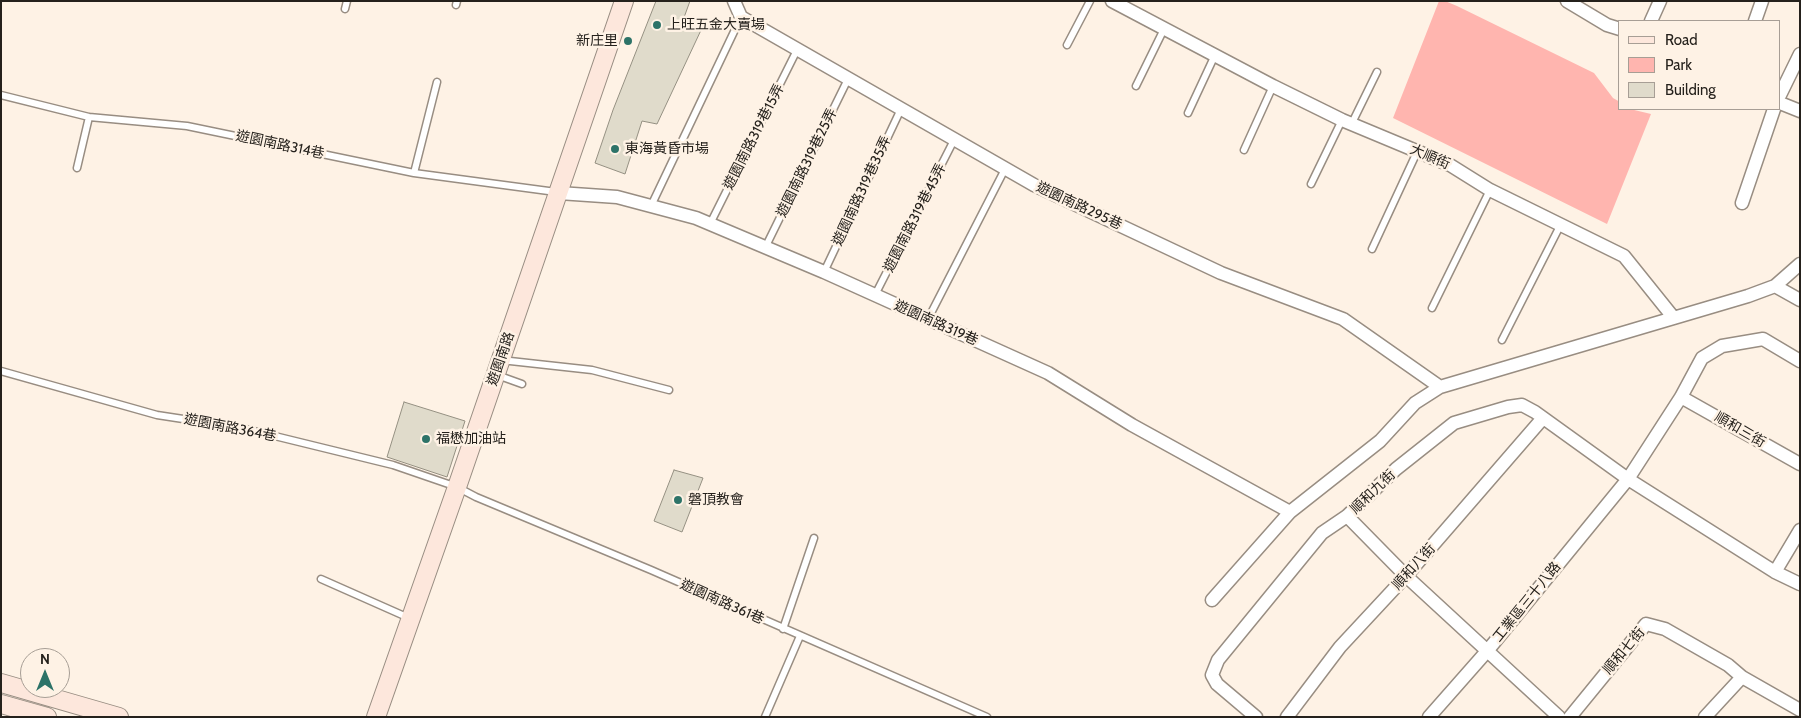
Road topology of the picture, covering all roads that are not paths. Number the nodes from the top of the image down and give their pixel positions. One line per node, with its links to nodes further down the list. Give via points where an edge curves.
1 (347, 1): 9 (lane)
2 (624, 1): 41 (street, 遊園南路)
3 (734, 1): 10 (street)
4 (1090, 1): 15 (lane)
5 (1112, 1): 14 (street, 大順街)
6 (1567, 1): 13 (street)
7 (1660, 1): 11 (street)
8 (1762, 1): 12 (street)
9 (345, 9)
10 (741, 17): 16 (street, 遊園南路295巷); 43 (lane)
11 (1651, 20)
12 (1755, 20)
13 (1618, 28)
14 (1164, 30): 18 (street, 大順街); 22 (lane)
15 (1067, 45)
16 (797, 50): 20 (street, 遊園南路295巷); 44 (lane, 遊園南路319巷15弄)
17 (1800, 54): 24 (street)
18 (1216, 55): 23 (street, 大順街); 30 (lane)
19 (1377, 72): 32 (lane)
20 (848, 79): 27 (street, 遊園南路295巷); 46 (lane, 遊園南路319巷25弄)
21 (438, 82): 38 (lane)
22 (1136, 86)
23 (1272, 86): 32 (street, 大順街); 34 (lane)
24 (1781, 93)
25 (1, 95): 31 (lane, 遊園南路314巷)
26 (1781, 103): 29 (street)
27 (901, 109): 33 (street, 遊園南路295巷); 49 (lane, 遊園南路319巷35弄)
28 (1774, 110): 42 (street)
29 (1800, 111)
30 (1188, 113)
31 (89, 117): 36 (lane); 38 (lane, 遊園南路314巷, via 187,126)
32 (1347, 121): 35 (street, 大順街); 39 (lane)
33 (954, 140): 37 (street, 遊園南路295巷); 51 (lane, 遊園南路319巷45弄)
34 (1244, 150)
35 (1418, 152): 40 (street, 大順街, via 1450,165); 47 (lane)
36 (77, 168)
37 (1005, 169): 55 (lane); 61 (street, 遊園南路295巷, via 1221,272 1343,319)
38 (414, 173): 41 (lane, 遊園南路314巷)
39 (1311, 184)
40 (1490, 190): 45 (street, 大順街); 53 (lane)
41 (559, 192): 43 (street, 遊園南路319巷, via 617,197); 58 (street, 遊園南路)
42 (1742, 204)
43 (651, 206): 44 (street, 遊園南路319巷)
44 (710, 224): 46 (street, 遊園南路319巷)
45 (1561, 224): 54 (street, 大順街, via 1624,256); 56 (lane)
46 (765, 248): 49 (street, 遊園南路319巷)
47 (1372, 249)
48 (1800, 264): 50 (street)
49 (824, 272): 51 (street, 遊園南路319巷)
50 (1774, 286): 52 (street); 54 (street)
51 (875, 295): 55 (street, 遊園南路319巷)
52 (1800, 300)
53 (1432, 308)
54 (1673, 317): 61 (street)
55 (928, 319): 68 (street, 遊園南路319巷, via 1048,373 1132,425)
56 (1502, 340)
57 (1800, 361): 63 (street, 工業區三十八路, via 1763,339 1722,346 1702,358)
58 (498, 368): 60 (lane); 62 (lane, via 592,370); 67 (street, 遊園南路)
59 (1, 371): 67 (lane, 遊園南路364巷, via 157,414 242,428 393,465)
60 (522, 384)
61 (1440, 387): 68 (street, via 1416,403 1380,441)
62 (669, 390)
63 (1681, 397): 65 (street, 順和三街); 66 (street, 工業區三十八路)
64 (1543, 418): 66 (street, 順和九街); 69 (street, 順和九街, via 1522,405 1454,424 1396,469); 73 (street, 順和八街)
65 (1800, 464)
66 (1628, 479): 72 (street); 80 (street, 工業區三十八路)
67 (457, 488): 77 (street, 遊園南路); 78 (lane, 遊園南路361巷)
68 (1290, 512): 76 (street)
69 (1347, 516): 73 (street); 90 (street, 順和九街, via 1322,533 1218,660 1212,676 1217,684)
70 (1800, 530): 72 (street)
71 (814, 538): 78 (lane)
72 (1775, 572): 75 (street)
73 (1406, 576): 80 (street); 91 (street, 順和八街, via 1340,647)
74 (321, 579): 77 (lane)
75 (1800, 584)
76 (1212, 600)
77 (410, 619): 87 (street, 遊園南路)
78 (784, 629): 79 (lane, 遊園南路361巷)
79 (800, 636): 88 (lane); 89 (lane, 遊園南路361巷)
80 (1488, 650): 92 (street); 93 (street, 工業區三十八路)
81 (1742, 677): 84 (street); 94 (street, 順和七街, via 1728,665 1665,629 1646,624); 95 (street)
82 (1, 683): 86 (street)
83 (1, 704): 85 (street)
84 (1794, 711)
85 (47, 717)
86 (119, 717)
87 (376, 717)
88 (766, 717)
89 (987, 717)
90 (1256, 717)
91 (1288, 717)
92 (1429, 717)
93 (1559, 717)
94 (1570, 717)
95 (1705, 717)

